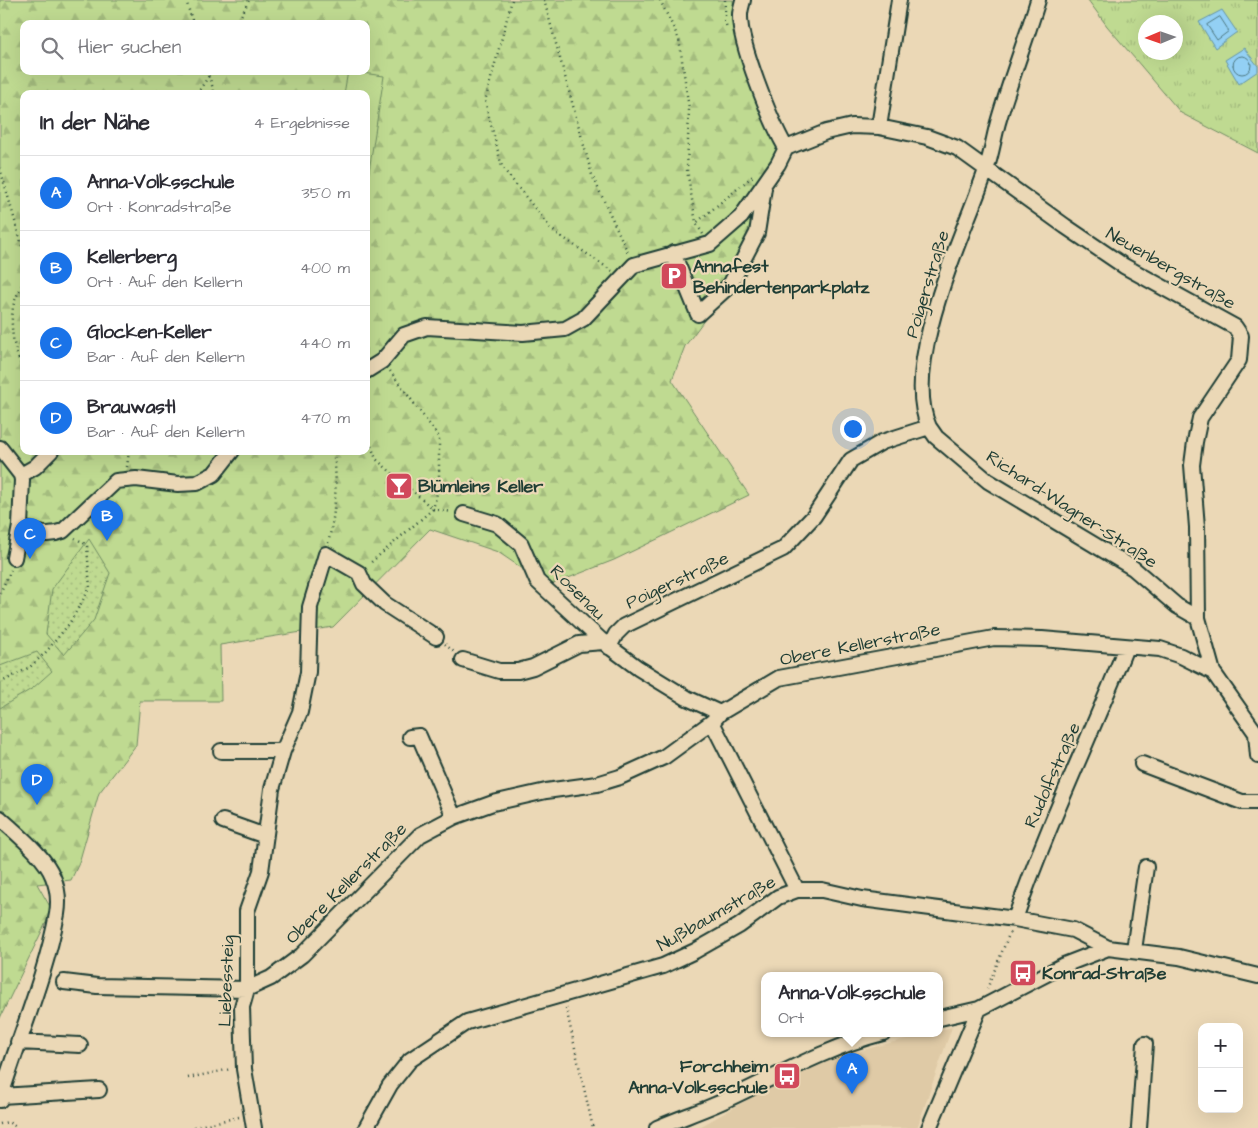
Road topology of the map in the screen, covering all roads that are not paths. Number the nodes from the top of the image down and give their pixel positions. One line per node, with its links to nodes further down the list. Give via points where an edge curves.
1 (743, 0): 5 (street, via 739,14 741,33 776,132)
2 (899, 0): 4 (street)
3 (1038, 0): 6 (street, Poigerstraße, via 1016,63)
4 (879, 127): 5 (street, Neuenbergstraße, via 852,126 826,132); 6 (street, Neuenbergstraße, via 928,137 957,148)
5 (786, 148): 7 (street, via 778,164)
6 (987, 168): 10 (street, Poigerstraße, via 931,324 921,391 922,413); 18 (street, Neuenbergstraße, via 1109,256 1236,327 1241,336 1238,360 1200,418 1195,442 1192,465 1197,527)
7 (759, 179): 8 (street, via 740,217 710,244); 8 (street, via 756,232 730,285 698,314)
8 (673, 253): 9 (street, via 634,265 582,319 565,329 523,333 427,327 404,335 382,361)
9 (370, 368)
10 (929, 427): 18 (street, Richard-Wagner-Straße, via 936,437 988,481 1133,568 1177,606); 20 (street, Poigerstraße, via 882,442 851,460 814,516 783,549 624,626)
11 (0, 448): 14 (street)
12 (47, 455): 14 (street)
13 (229, 455): 16 (street, via 214,474 197,483 116,481 63,531 34,533)
14 (20, 475): 16 (street)
15 (464, 514): 20 (street, Rosenau, via 497,524 521,544 537,581)
16 (20, 526): 17 (street)
17 (14, 558)
18 (1198, 618): 23 (street, Neuenbergstraße)
19 (436, 636): 28 (street, Liebessteig, via 385,604 364,584 359,573 326,554 310,607 308,672 302,704)
20 (606, 645): 22 (street, Rosenau, via 579,644 518,671 492,669); 24 (street, Rosenau)
21 (1126, 647): 23 (street, Obere Kellerstraße, via 1160,650); 24 (street, Obere Kellerstraße, via 1014,637 928,649 779,678); 38 (street, Rudolfstraße, via 1038,854)
22 (463, 660)
23 (1213, 672): 25 (street, Neuenbergstraße)
24 (716, 718): 32 (street, Obere Kellerstraße, via 664,757 620,777 493,803); 37 (street)
25 (1257, 735): 29 (street, Neuenbergstraße)
26 (410, 737): 32 (street, via 419,736)
27 (221, 751): 28 (street)
28 (283, 751): 35 (street, Liebessteig)
29 (1258, 756)
30 (1142, 764): 31 (street, via 1242,802)
31 (1258, 802)
32 (454, 817): 43 (street, Obere Kellerstraße, via 420,835 302,955 271,978)
33 (0, 818): 47 (street, via 37,854 53,875 58,892 57,914 40,978)
34 (223, 821): 35 (street)
35 (264, 836): 43 (street, Liebessteig, via 261,871 247,911)
36 (1146, 867): 40 (street)
37 (798, 890): 38 (street, Nußbaumstraße, via 822,890 862,899); 53 (street, Nußbaumstraße, via 778,897 739,926 663,966 467,1022 410,1060 390,1085)
38 (1016, 919): 39 (street, Nußbaumstraße, via 1073,930)
39 (1108, 948): 40 (street, Nußbaumstraße); 44 (street, via 1064,965)
40 (1134, 950): 41 (street, Nußbaumstraße)
41 (1258, 976)
42 (64, 982): 43 (street, via 96,986)
43 (248, 989): 52 (street, Liebessteig, via 242,1007 244,1070)
44 (980, 1009): 45 (street); 55 (street)
45 (943, 1017)
46 (868, 1037): 54 (street, via 791,1067 727,1099)
47 (18, 1042): 49 (street); 51 (street)
48 (1146, 1044): 56 (street)
49 (80, 1045)
50 (99, 1090): 51 (street)
51 (0, 1098)
52 (254, 1128)
53 (366, 1128)
54 (657, 1128)
55 (929, 1128)
56 (1139, 1128)

